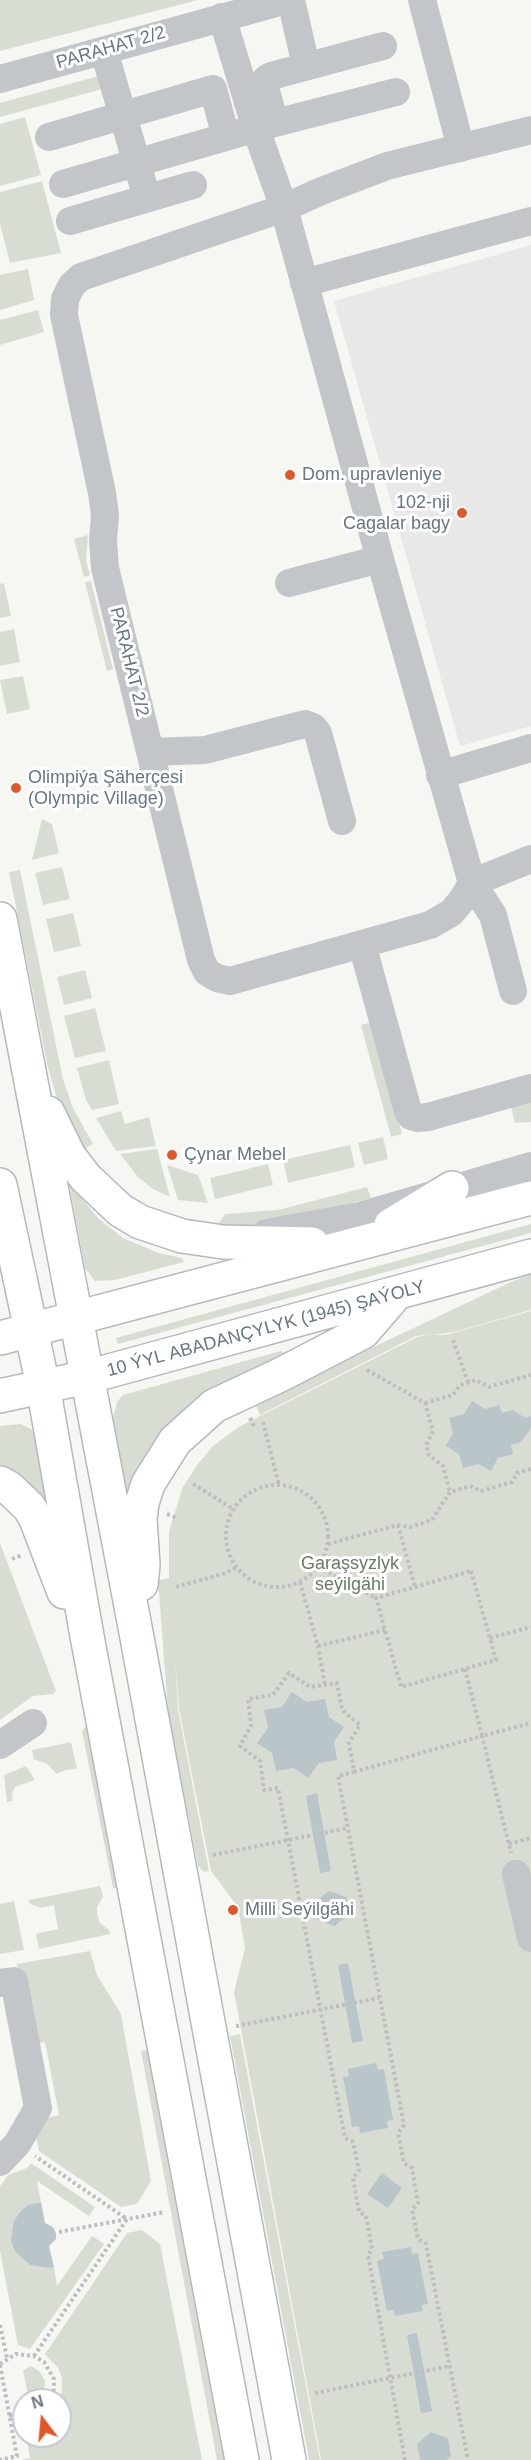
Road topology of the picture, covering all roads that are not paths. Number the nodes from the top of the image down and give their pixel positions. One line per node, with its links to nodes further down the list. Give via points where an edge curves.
1 (289, 0): 3 (street, PARAHAT 2/2); 6 (street)
2 (422, 0): 14 (street)
3 (222, 17): 5 (street, PARAHAT 2/2); 10 (street)
4 (383, 46): 6 (street)
5 (104, 51): 7 (street, PARAHAT 2/2); 9 (street)
6 (306, 66): 10 (street, via 266,79)
7 (0, 79)
8 (396, 92): 10 (street)
9 (123, 116): 12 (street); 13 (street, via 213,90); 15 (street)
10 (266, 126): 13 (street); 19 (street)
11 (531, 130): 14 (street, PARAHAT 2/2)
12 (48, 137)
13 (226, 137): 15 (street)
14 (461, 148): 19 (street, PARAHAT 2/2, via 387,166)
15 (136, 163): 16 (street); 18 (street)
16 (63, 184)
17 (193, 185): 18 (street)
18 (147, 198): 20 (street)
19 (284, 208): 22 (street); 26 (street, PARAHAT 2/2, via 81,278 65,299 64,315 102,493 105,568)
20 (70, 221)
21 (531, 221): 22 (street)
22 (304, 283): 23 (street)
23 (380, 559): 24 (street); 27 (street)
24 (289, 583)
25 (531, 748): 27 (street)
26 (151, 752): 28 (street, via 205,750 305,724 318,733); 32 (street, PARAHAT 2/2, via 207,972 230,981)
27 (440, 775): 30 (street)
28 (342, 821)
29 (531, 859): 30 (street)
30 (472, 884): 32 (street, PARAHAT 2/2, via 451,913 430,925); 33 (street, via 493,915)
31 (0, 919): 34 (main road)
32 (362, 944): 35 (street, via 411,1116 428,1117)
33 (513, 991)
34 (30, 1073): 40 (main road, via 58,1136 86,1178 120,1210 141,1222); 44 (main road)
35 (531, 1088)
36 (531, 1166): 38 (street)
37 (0, 1185): 45 (main road)
38 (452, 1188): 40 (street, via 360,1216 285,1231); 41 (main road)
39 (531, 1198): 41 (main road)
40 (196, 1239): 41 (main road, via 256,1245)
41 (357, 1245): 44 (main road)
42 (531, 1256): 43 (main road, 10 ÝYL ABADANÇYLYK (1945) ŞAÝOLY)
43 (394, 1295): 46 (main road, 10 ÝYL ABADANÇYLYK (1945) ŞAÝOLY); 50 (main road, via 363,1332 214,1406 175,1441 148,1484 142,1503 143,1565)
44 (75, 1317): 45 (main road); 46 (main road)
45 (15, 1334): 47 (main road)
46 (87, 1377): 47 (main road, 10 ÝYL ABADANÇYLYK (1945) ŞAÝOLY); 50 (main road)
47 (43, 1386): 48 (main road, 10 ÝYL ABADANÇYLYK (1945) ŞAÝOLY); 51 (main road)
48 (0, 1396)
49 (0, 1483): 51 (main road, via 29,1507 36,1519 61,1586)
50 (135, 1627): 59 (main road)
51 (87, 1635): 58 (main road)
52 (33, 1723): 53 (street)
53 (0, 1745)
54 (516, 1874): 55 (street)
55 (531, 1938)
56 (0, 1983): 57 (street, via 14,1981 38,2108)
57 (8, 2153)
58 (242, 2460)
59 (289, 2460)

